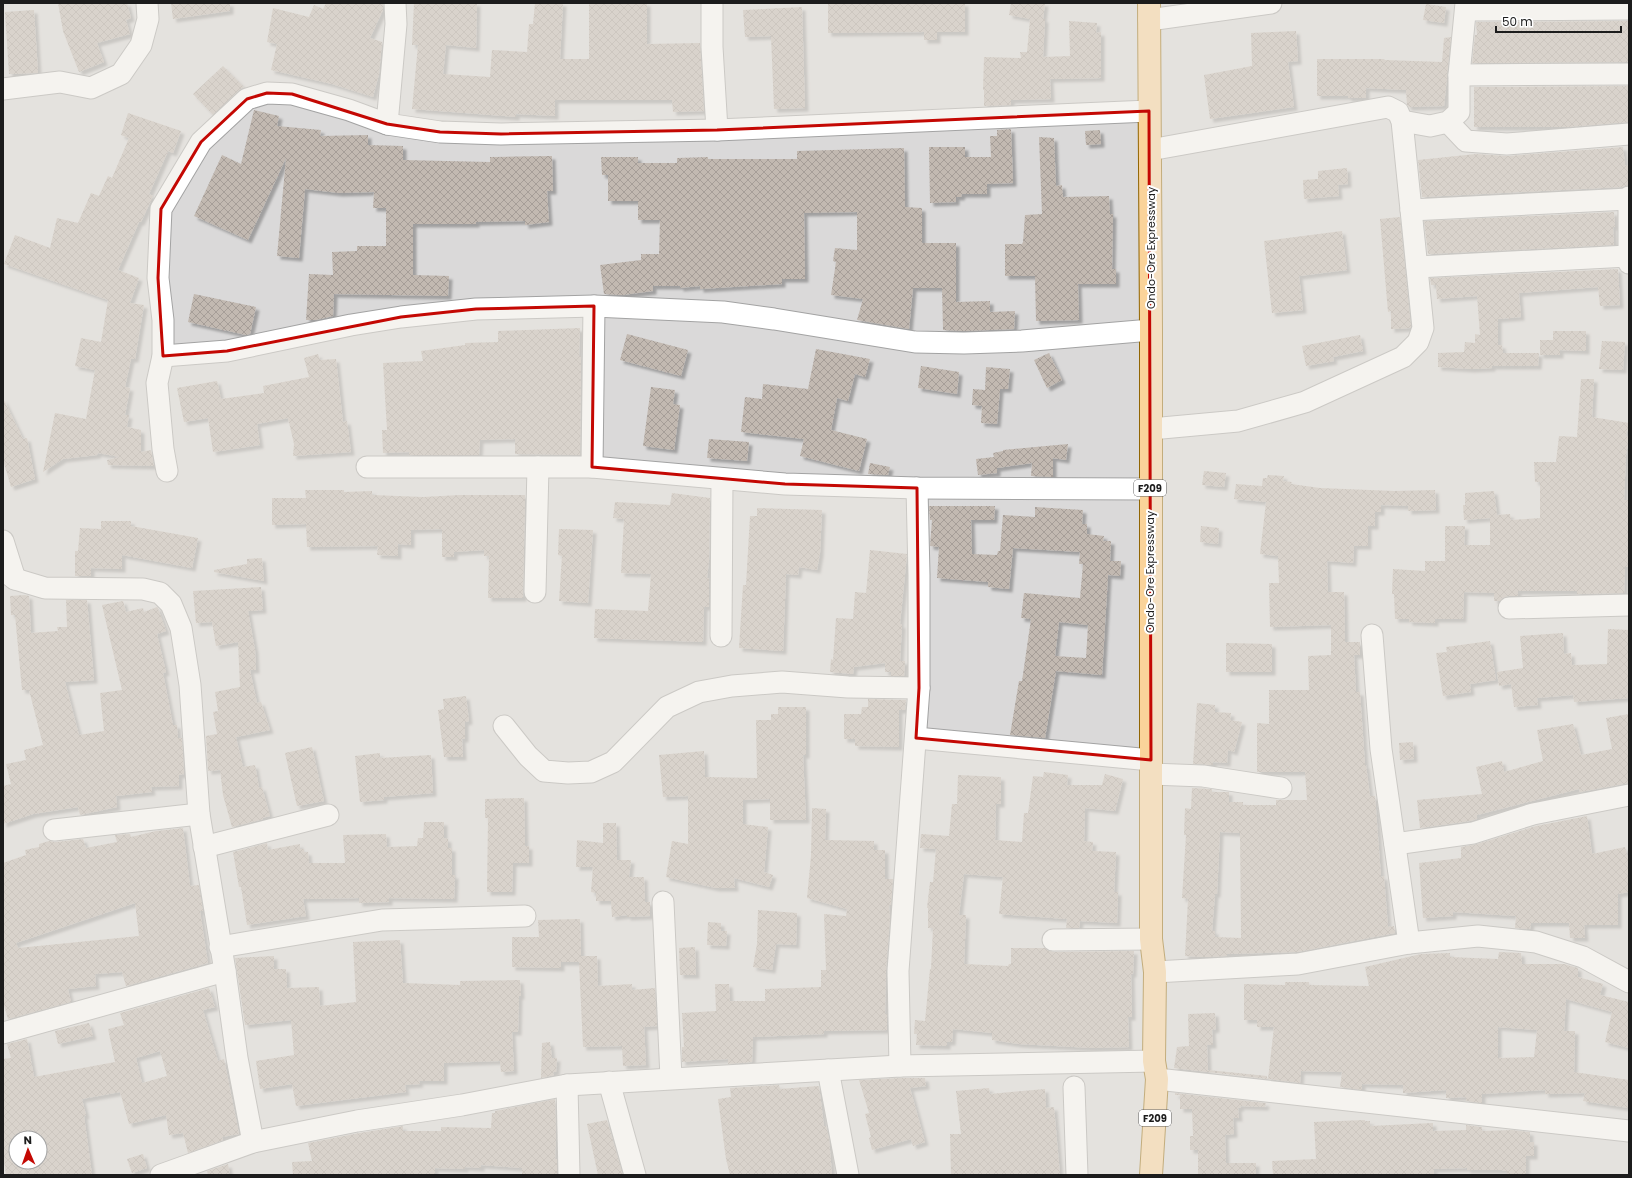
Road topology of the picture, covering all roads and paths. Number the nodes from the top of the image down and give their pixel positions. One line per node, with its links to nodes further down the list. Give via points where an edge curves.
1 (146, 3): 10 (street, via 148,19 141,45 121,74 91,88 60,82)
2 (395, 3): 14 (street, via 396,24)
3 (712, 3): 15 (street)
4 (1271, 3): 7 (street)
5 (1466, 6): 6 (street); 9 (street)
6 (1629, 9)
7 (1149, 11): 11 (main road, Ondo-Ore Expressway / F209)
8 (1629, 74): 9 (street)
9 (1459, 75): 13 (street, via 1459,112)
10 (3, 89)
11 (1149, 111): 15 (street); 17 (main road, Ondo-Ore Expressway / F209)
12 (1402, 121): 13 (street, via 1430,126); 17 (street, via 1398,112 1388,107); 19 (street)
13 (1448, 122): 16 (street, via 1466,141 1506,144)
14 (387, 124): 15 (street, via 440,132 501,134); 25 (street, via 292,94 267,93 247,99 201,142 161,208 158,278 163,320)
15 (717, 130)
16 (1629, 134)
17 (1150, 150): 24 (main road, Ondo-Ore Expressway / F209)
18 (1629, 198): 19 (street); 20 (street)
19 (1411, 210): 22 (street)
20 (1628, 256): 21 (street); 22 (street)
21 (1629, 263)
22 (1417, 267): 26 (street, via 1423,328 1418,342 1403,357 1305,402 1238,421)
23 (594, 306): 24 (street, via 723,312 915,342 964,344); 25 (street, via 476,309 401,317 227,351); 29 (street)
24 (1151, 330): 26 (main road, Ondo-Ore Expressway / F209)
25 (163, 356): 30 (street, via 157,383)
26 (1151, 429): 33 (main road, Ondo-Ore Expressway / F209)
27 (538, 466): 28 (street); 29 (street); 36 (street)
28 (367, 467)
29 (592, 467): 31 (street)
30 (167, 471)
31 (722, 480): 32 (street); 40 (street)
32 (917, 488): 33 (street); 41 (street)
33 (1150, 489): 44 (main road, Ondo-Ore Expressway / F209)
34 (3, 541): 35 (street)
35 (9, 574): 47 (street, via 45,588 143,589 160,593 171,604 181,628 190,685)
36 (535, 592)
37 (1629, 605): 38 (street)
38 (1509, 608)
39 (1372, 635): 50 (street, via 1381,750)
40 (721, 636)
41 (919, 688): 42 (street, via 848,687 782,682 732,686 699,692 666,707 613,762 591,772 544,771); 43 (street)
42 (504, 726)
43 (916, 738): 44 (street); 62 (street, via 898,971)
44 (1151, 767): 45 (street); 54 (main road, Ondo-Ore Expressway / F209)
45 (1281, 788)
46 (1629, 796): 50 (street, via 1533,814 1473,833)
47 (199, 814): 49 (street); 51 (street)
48 (328, 815): 51 (street)
49 (54, 830)
50 (1395, 844): 56 (street)
51 (204, 847): 57 (street)
52 (663, 902): 65 (street)
53 (525, 916): 57 (street, via 382,920)
54 (1151, 939): 55 (street); 59 (main road, Ondo-Ore Expressway / F209)
55 (1053, 940)
56 (1410, 943): 59 (street, via 1298,964); 60 (street, via 1478,936 1536,942 1583,957)
57 (220, 947): 58 (street)
58 (225, 971): 61 (street); 70 (street, via 237,1058)
59 (1155, 972): 64 (main road, F209)
60 (1629, 982)
61 (3, 1033)
62 (900, 1066): 63 (street); 64 (street)
63 (828, 1070): 65 (street); 74 (street)
64 (1156, 1070): 69 (street); 76 (main road, F209)
65 (671, 1078): 66 (street)
66 (609, 1082): 67 (street); 73 (street)
67 (567, 1085): 70 (street, via 357,1121); 72 (street)
68 (1074, 1087): 75 (street)
69 (1629, 1131)
70 (253, 1142): 71 (street)
71 (161, 1175)
72 (569, 1175)
73 (635, 1175)
74 (848, 1175)
75 (1077, 1175)
76 (1151, 1175)

